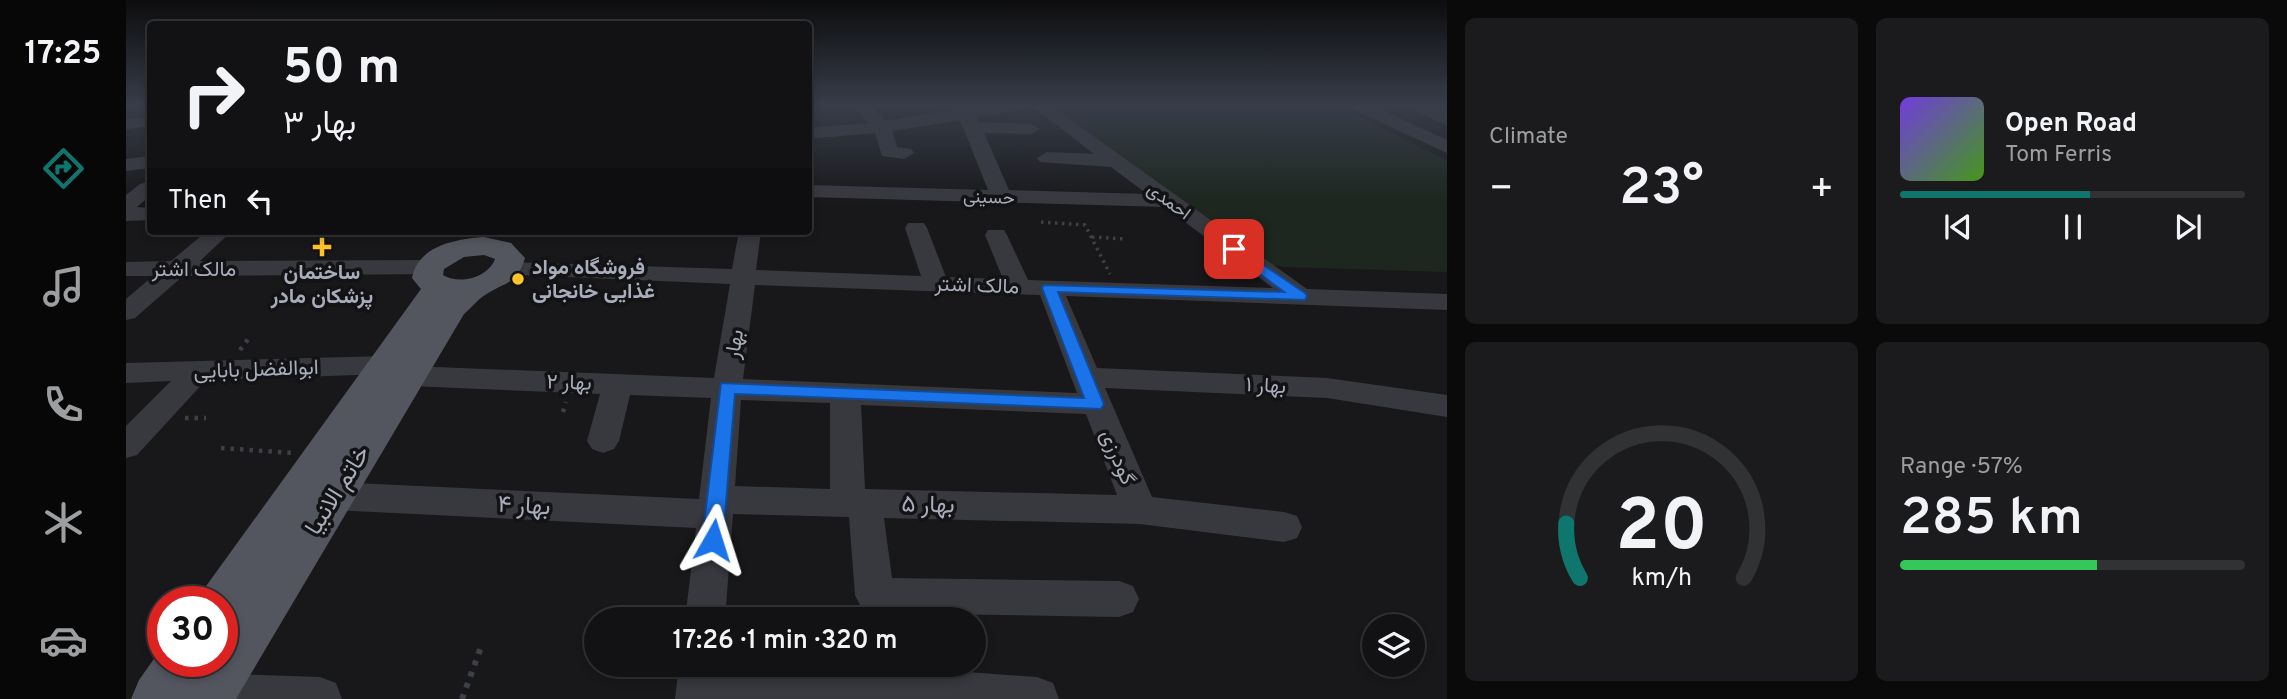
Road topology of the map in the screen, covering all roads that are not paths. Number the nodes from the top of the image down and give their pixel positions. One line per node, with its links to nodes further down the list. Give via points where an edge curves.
1 (840, 138): 7 (street)
2 (885, 138): 8 (street, via 889,152)
3 (976, 138): 15 (street)
4 (1083, 138): 10 (street, احمدی)
5 (1428, 138): 6 (street)
6 (1447, 147)
7 (844, 152)
8 (904, 153)
9 (1046, 158): 10 (street)
10 (1114, 161): 16 (street, احمدی)
11 (147, 162): 12 (street)
12 (126, 165)
13 (147, 188): 17 (street)
14 (812, 191): 15 (street, حسینی)
15 (1000, 197): 16 (street, حسینی)
16 (1169, 201): 31 (street, احمدی)
17 (126, 206)
18 (126, 214): 19 (street)
19 (147, 214)
20 (916, 228): 28 (street)
21 (215, 235): 26 (street)
22 (750, 235): 27 (street, بهار)
23 (996, 235): 29 (street)
24 (475, 259): 26 (street, مالک اشتر); 27 (street, مالک اشتر); 35 (main road, خاتم الانبیا, via 452,309)
25 (126, 269): 26 (street, مالک اشتر)
26 (177, 269): 33 (street)
27 (745, 277): 28 (street, مالک اشتر); 39 (street, بهار)
28 (936, 284): 29 (street, مالک اشتر)
29 (1019, 287): 30 (street, مالک اشتر)
30 (1049, 288): 31 (street, مالک اشتر); 37 (street, گودرزی)
31 (1300, 296): 32 (street, مالک اشتر)
32 (1447, 302)
33 (126, 312)
34 (199, 370): 35 (street, ابوالفضل بابایی); 36 (street, ابوالفضل بابایی); 44 (street)
35 (398, 370): 38 (street, بهار ۲); 45 (main road, خاتم الانبیا); 50 (main road, خاتم الانبیا, via 325,455)
36 (126, 373)
37 (1084, 377): 41 (street, گودرزی); 42 (street, بهار ۱, via 1327,388)
38 (618, 383): 39 (street, بهار ۲); 43 (street)
39 (727, 387): 40 (street, بهار ۲); 47 (street, بهار)
40 (845, 393): 41 (street, بهار ۲); 46 (street)
41 (1095, 404): 48 (street, گودرزی)
42 (1447, 406)
43 (603, 440)
44 (126, 446)
45 (333, 496): 47 (street, بهار ۴); 54 (main road, خاتم الانبیا)
46 (857, 503): 47 (street, بهار ۵); 48 (street, بهار ۵); 51 (street, via 875,595)
47 (716, 507): 52 (street, بهار)
48 (1140, 510): 49 (street, بهار ۵)
49 (1284, 527)
50 (235, 586)
51 (1119, 599)
52 (706, 607)
53 (698, 685): 55 (street)
54 (188, 689): 56 (street)
55 (874, 696): 57 (street, via 938,692)
56 (320, 699)
57 (1037, 699)

